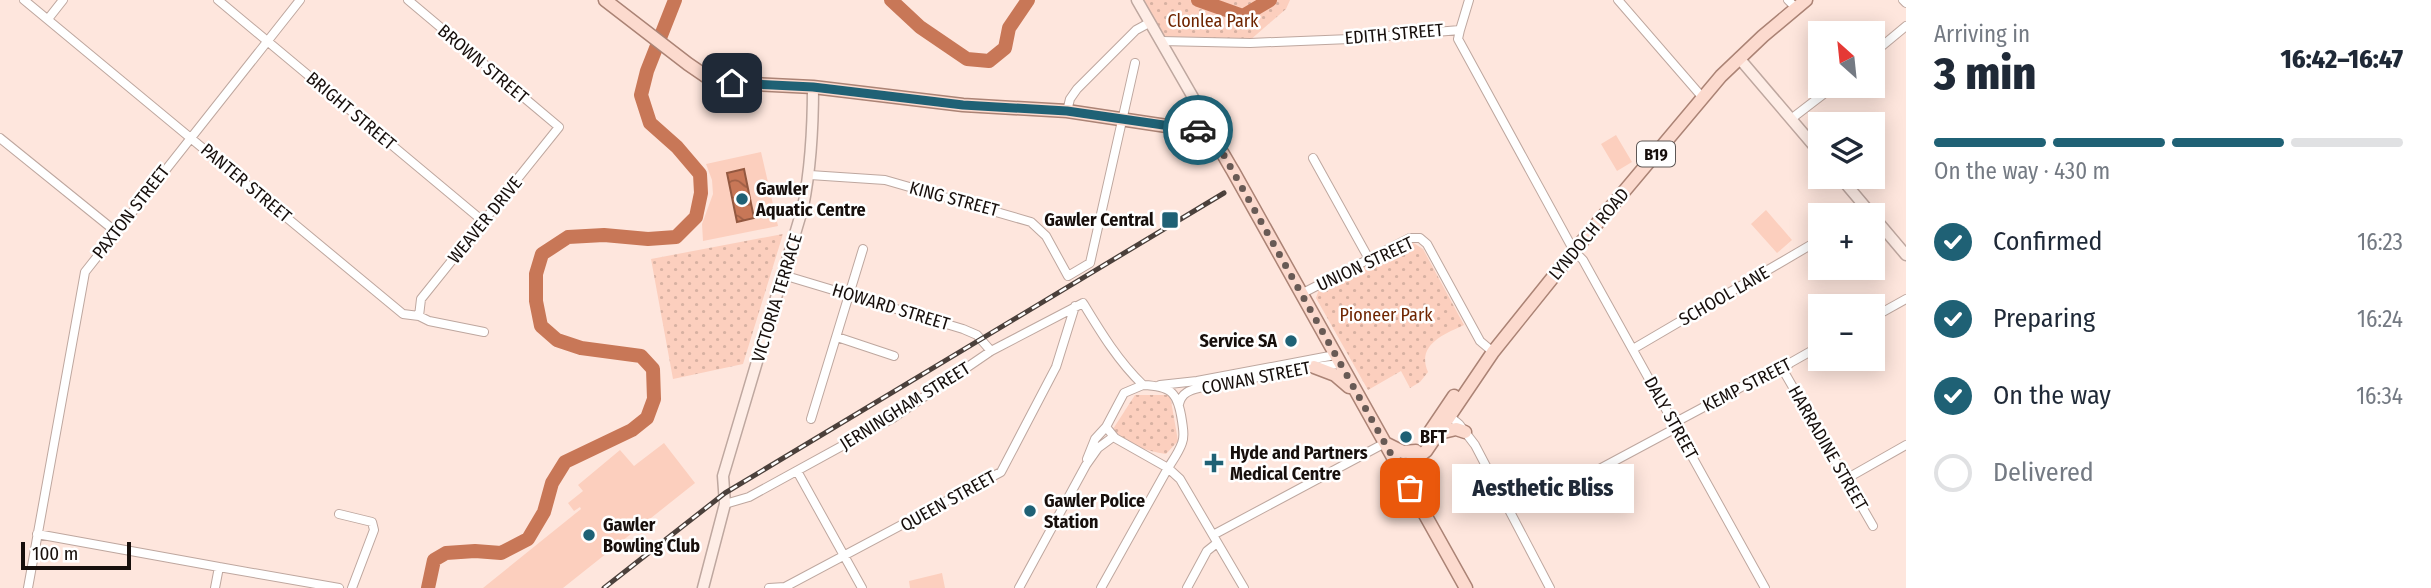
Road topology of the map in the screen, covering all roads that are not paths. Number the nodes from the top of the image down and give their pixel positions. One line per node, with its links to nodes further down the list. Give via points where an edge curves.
1 (24, 0): 11 (street, PANTER STREET)
2 (63, 0): 11 (street)
3 (218, 0): 15 (street, BRIGHT STREET)
4 (300, 0): 15 (street, PAXTON STREET)
5 (408, 0): 26 (street, BROWN STREET)
6 (605, 0): 20 (main road, via 707,76 732,83)
7 (1137, 0): 12 (street)
8 (1469, 0): 14 (street)
9 (1618, 0): 21 (street)
10 (1797, 3): 18 (main road, LYNDOCH ROAD / B19)
11 (48, 19): 28 (street, PANTER STREET)
12 (1149, 23): 16 (street); 23 (street, via 1136,30 1077,89)
13 (1906, 26): 17 (street)
14 (1460, 30): 16 (street, EDITH STREET, via 1261,43); 38 (street, EDITH STREET, via 1458,39)
15 (268, 41): 28 (street, PAXTON STREET); 34 (street, BRIGHT STREET)
16 (1161, 41): 27 (street, via 1198,106)
17 (1885, 41)
18 (1739, 58): 21 (main road, LYNDOCH ROAD / B19); 25 (street)
19 (1135, 63): 24 (street)
20 (813, 87): 23 (main road, via 963,105); 32 (street, VICTORIA TERRACE)
21 (1703, 98): 38 (main road, LYNDOCH ROAD / B19)
22 (1818, 98): 25 (street)
23 (1067, 111): 24 (main road)
24 (1122, 119): 27 (main road); 32 (street, KING STREET, via 1090,262 1069,276 1046,236 1031,222 885,180)
25 (1791, 119): 30 (street)
26 (559, 127): 34 (street, WEAVER DRIVE)
27 (1200, 131): 42 (main road, via 1217,143)
28 (191, 137): 35 (street, PAXTON STREET); 47 (street, PANTER STREET, via 403,314)
29 (0, 138): 35 (street)
30 (1808, 139)
31 (1312, 158): 40 (street)
32 (810, 174): 41 (street, VICTORIA TERRACE)
33 (1850, 189): 39 (street)
34 (484, 222): 47 (street, WEAVER DRIVE, via 421,299)
35 (116, 231): 87 (street, PAXTON STREET, via 83,276)
36 (1808, 247): 51 (street, SCHOOL LANE)
37 (863, 249): 43 (street)
38 (1574, 251): 51 (street, DALY STREET); 53 (main road, LYNDOCH ROAD / B19)
39 (1906, 255)
40 (1369, 259): 42 (street, UNION STREET); 53 (street, UNION STREET, via 1413,237 1423,239 1480,341)
41 (783, 275): 43 (street, HOWARD STREET); 84 (street, VICTORIA TERRACE, via 723,476)
42 (1301, 294): 50 (main road)
43 (850, 295): 49 (street); 52 (street, HOWARD STREET, via 968,331)
44 (1906, 299): 46 (street)
45 (1079, 304): 52 (street, JERNINGHAM STREET); 59 (street); 89 (street, QUEEN STREET, via 1056,367 1001,472)
46 (1885, 311)
47 (419, 316): 48 (street, PANTER STREET)
48 (484, 332)
49 (836, 337): 55 (street); 64 (street)
50 (1326, 340): 56 (main road); 57 (street, COWAN STREET, via 1327,348)
51 (1633, 349): 65 (street, DALY STREET)
52 (991, 351): 78 (street, JERNINGHAM STREET, via 893,418)
53 (1493, 352): 63 (main road, LYNDOCH ROAD / B19)
54 (1808, 352): 58 (street, KEMP STREET)
55 (894, 356)
56 (1338, 360): 57 (street, COWAN STREET); 61 (main road)
57 (1317, 362): 60 (street, COWAN STREET); 61 (main road); 62 (street, COWAN STREET, via 1186,392)
58 (1783, 370): 65 (street, KEMP STREET, via 1775,369); 81 (street, HARRADINE STREET)
59 (1143, 384): 60 (street); 66 (street, via 1124,393)
60 (1157, 385): 62 (street, via 1172,392)
61 (1357, 395): 70 (main road)
62 (1179, 404): 73 (street, via 1184,434)
63 (1447, 414): 67 (street); 68 (main road, LYNDOCH ROAD / B19); 72 (main road, LYNDOCH ROAD / B19)
64 (811, 419)
65 (1675, 425): 79 (street, KEMP STREET); 105 (street, DALY STREET)
66 (1106, 427): 69 (street); 75 (street, via 1090,448)
67 (1465, 432): 68 (main road); 104 (street)
68 (1439, 433): 72 (main road, LYNDOCH ROAD / B19)
69 (1113, 437): 74 (street); 75 (street)
70 (1385, 443): 72 (main road, via 1403,452); 77 (main road); 88 (street)
71 (1906, 445): 81 (street)
72 (1421, 451): 77 (main road, LYNDOCH ROAD / B19); 82 (main road, B19)
73 (1176, 455): 76 (street); 80 (street)
74 (1151, 460): 76 (street); 83 (street, via 1159,468)
75 (1086, 465): 99 (street)
76 (1168, 468): 80 (street); 83 (street)
77 (1399, 468): 82 (main road)
78 (797, 471): 84 (street, JERNINGHAM STREET, via 749,497); 89 (street)
79 (1592, 473)
80 (1180, 479): 88 (street)
81 (1846, 479): 86 (street, HARRADINE STREET)
82 (1410, 488): 103 (main road)
83 (1154, 489): 100 (street)
84 (725, 504): 96 (street, VICTORIA TERRACE)
85 (339, 514): 95 (street, via 368,519 374,530)
86 (1873, 527)
87 (37, 534): 90 (street); 92 (street, PAXTON STREET)
88 (1215, 539): 101 (street); 102 (street)
89 (845, 556): 91 (street, QUEEN STREET); 98 (street)
90 (219, 567): 93 (street); 94 (street)
91 (785, 587): 97 (street, QUEEN STREET)
92 (28, 588)
93 (215, 588)
94 (339, 588)
95 (352, 588)
96 (703, 588)
97 (769, 588)
98 (862, 588)
99 (1019, 588)
100 (1101, 588)
101 (1187, 588)
102 (1244, 588)
103 (1466, 588)
104 (1550, 588)
105 (1765, 588)

